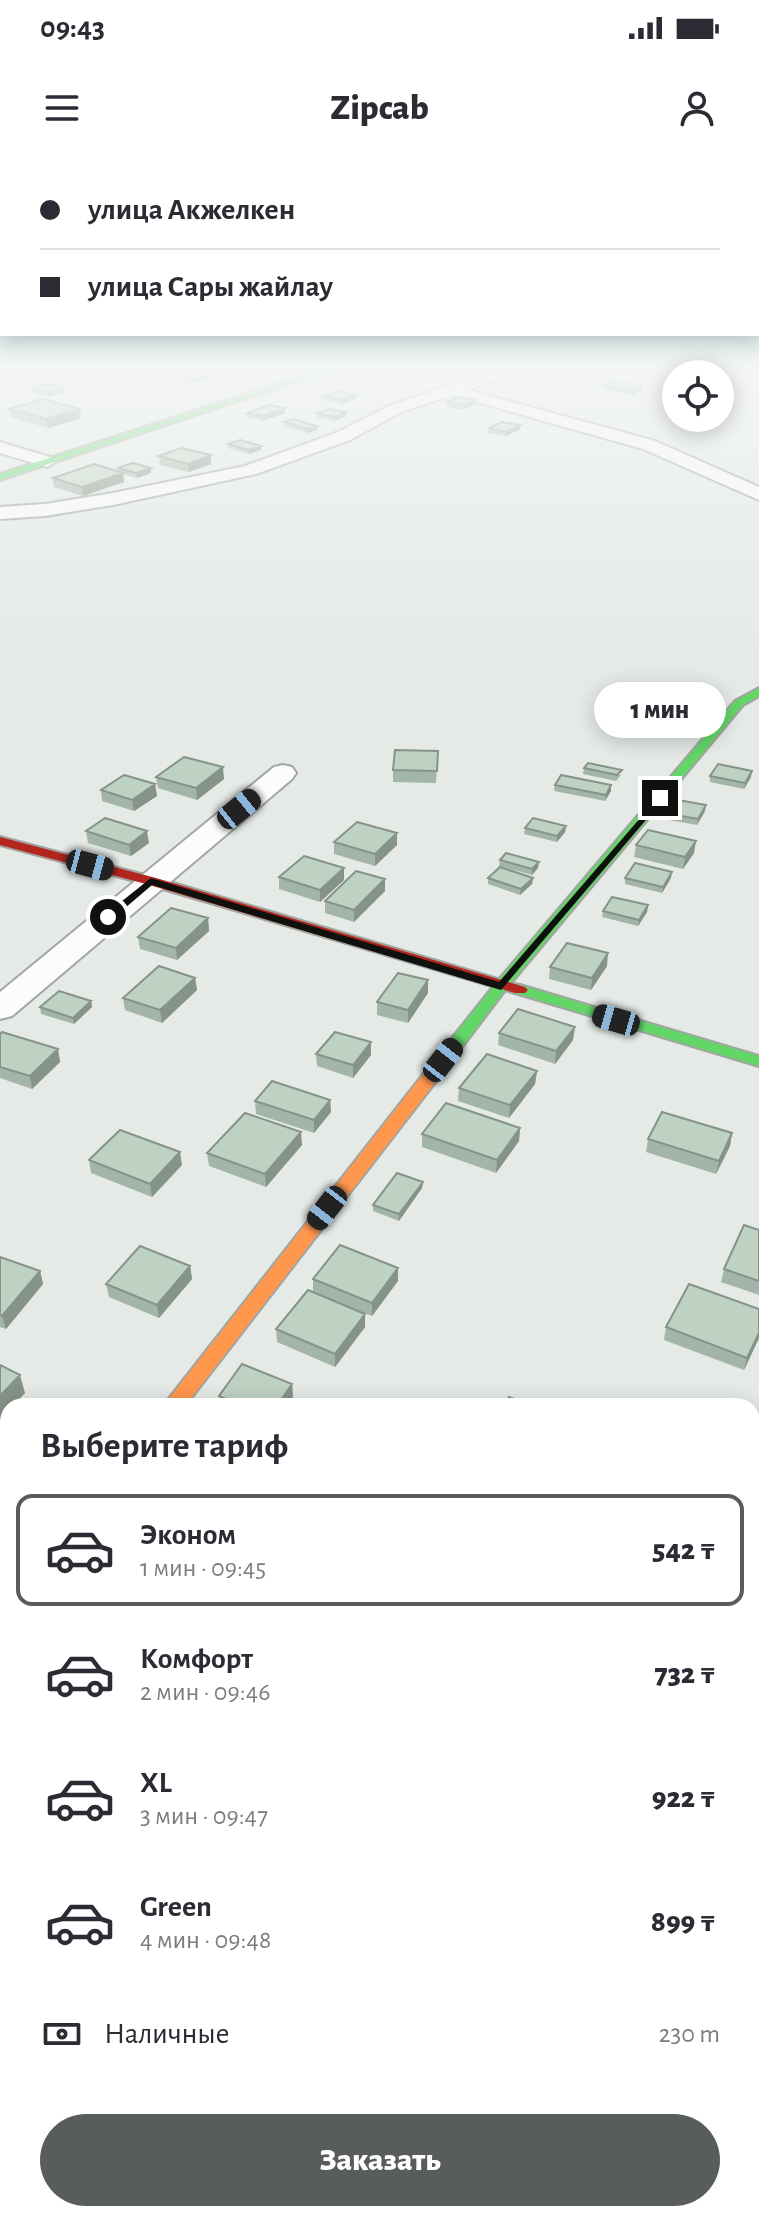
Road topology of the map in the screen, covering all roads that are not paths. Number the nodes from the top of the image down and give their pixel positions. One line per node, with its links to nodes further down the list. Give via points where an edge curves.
1 (47, 462): 4 (street)
2 (271, 462): 6 (street, via 113,499)
3 (688, 462): 5 (street)
4 (0, 477)
5 (759, 494)
6 (0, 513)
7 (759, 691): 11 (street, via 739,703)
8 (283, 773): 10 (street)
9 (0, 841): 10 (street)
10 (151, 881): 11 (street); 12 (street)
11 (501, 986): 13 (street); 14 (street)
12 (0, 1009)
13 (759, 1061)
14 (179, 1398)

